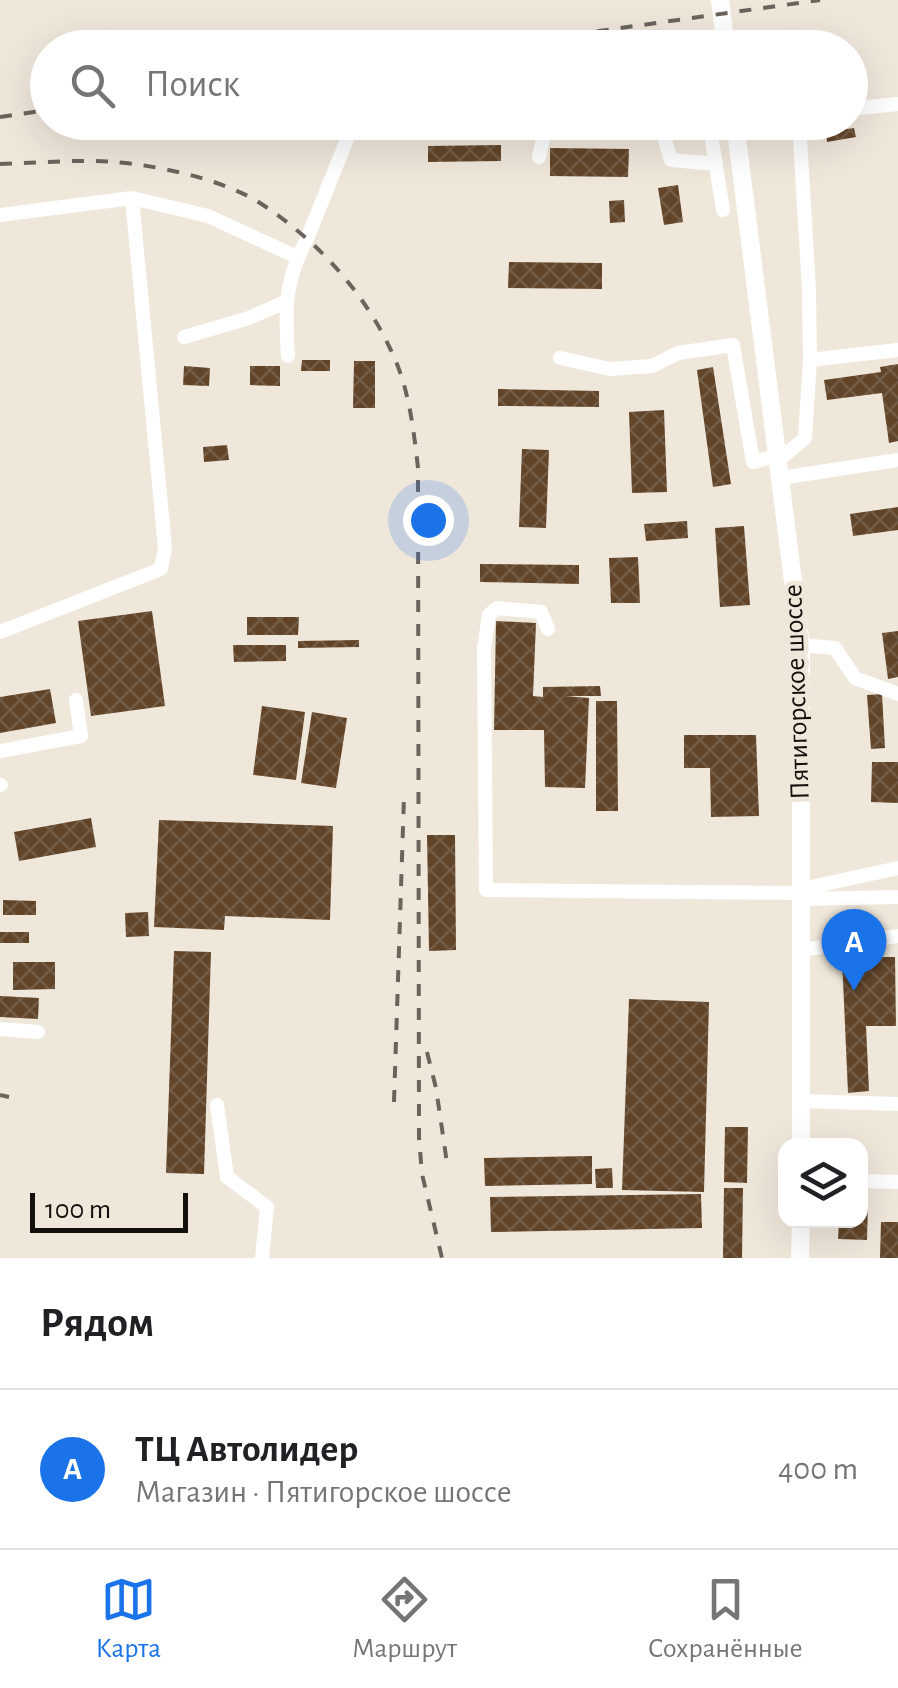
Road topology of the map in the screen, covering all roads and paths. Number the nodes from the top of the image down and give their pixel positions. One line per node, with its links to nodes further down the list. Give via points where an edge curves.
1 (720, 0): 2 (main road)
2 (724, 30)
3 (898, 104): 4 (lane)
4 (868, 108)
5 (347, 140): 16 (lane)
6 (543, 140): 11 (lane)
7 (666, 140): 12 (lane, via 672,160)
8 (711, 140): 12 (lane)
9 (737, 140): 24 (main road, Пятигорское шоссе)
10 (800, 140): 22 (lane)
11 (539, 158)
12 (716, 164): 14 (lane)
13 (132, 198): 15 (lane); 16 (lane, via 208,216); 26 (lane, via 165,548 161,569)
14 (723, 210)
15 (0, 215)
16 (298, 257): 17 (lane)
17 (285, 302): 18 (lane); 20 (lane)
18 (184, 338)
19 (898, 350): 22 (lane)
20 (288, 356)
21 (560, 358): 24 (lane, via 610,369 652,366 678,354 733,345 752,462)
22 (810, 360): 24 (lane, via 805,438)
23 (898, 460): 24 (lane)
24 (779, 464): 27 (main road, Пятигорское шоссе)
25 (548, 628): 32 (lane, via 541,612 498,608 489,616 486,890)
26 (0, 632)
27 (801, 645): 28 (lane, via 835,648 855,678); 32 (main road, Пятигорское шоссе)
28 (898, 694)
29 (76, 700): 30 (lane, via 82,736)
30 (0, 751)
31 (898, 868): 32 (lane)
32 (802, 894): 33 (lane); 35 (main road, Пятигорское шоссе)
33 (898, 897)
34 (898, 936): 35 (lane)
35 (802, 950): 38 (main road, Пятигорское шоссе)
36 (0, 1029): 37 (lane)
37 (38, 1032)
38 (802, 1102): 39 (lane); 41 (main road, Пятигорское шоссе)
39 (898, 1104)
40 (217, 1105): 45 (lane, via 227,1177 267,1207)
41 (801, 1138)
42 (868, 1182): 43 (lane)
43 (898, 1182)
44 (801, 1228): 46 (main road)
45 (262, 1258)
46 (800, 1258)

